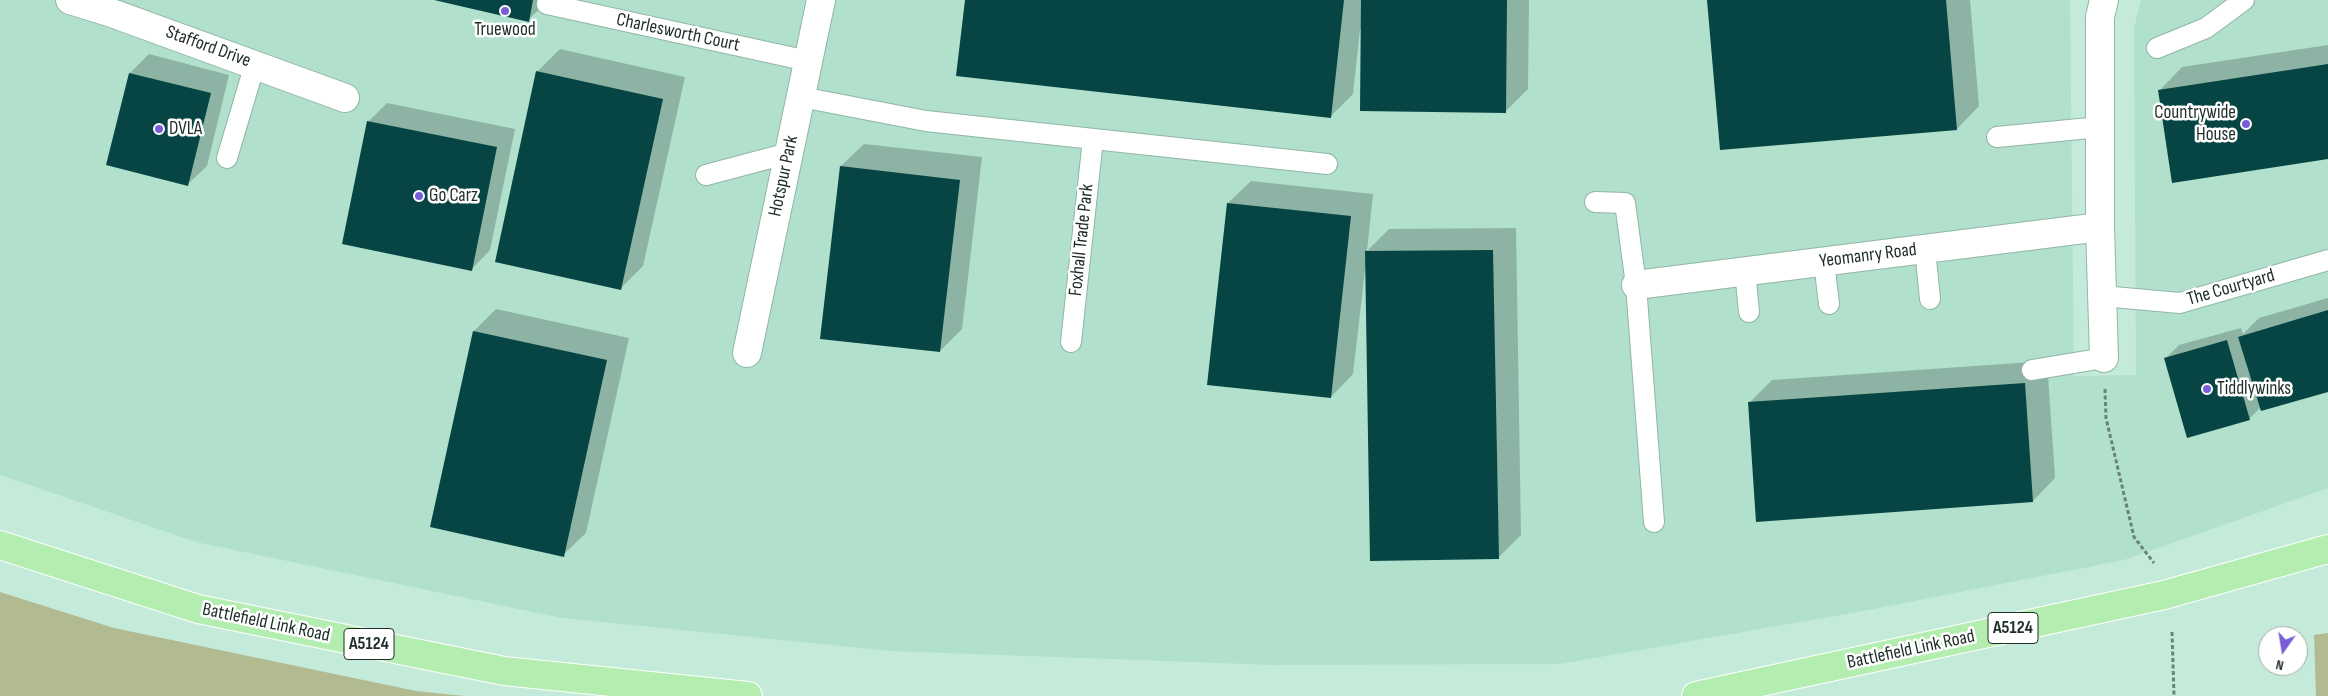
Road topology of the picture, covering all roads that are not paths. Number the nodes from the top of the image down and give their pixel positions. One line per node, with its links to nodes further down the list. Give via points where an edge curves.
1 (70, 0): 8 (street, Stafford Drive)
2 (821, 0): 7 (street, Hotspur Park)
3 (2244, 0): 6 (lane, via 2206,28)
4 (547, 4): 7 (lane, Charlesworth Court)
5 (2100, 6): 11 (street)
6 (2156, 48)
7 (808, 61): 9 (street, Hotspur Park)
8 (255, 64): 10 (street, Stafford Drive); 15 (lane)
9 (801, 97): 13 (lane, via 926,121); 14 (street, Hotspur Park)
10 (345, 98)
11 (2100, 126): 12 (lane); 19 (street)
12 (1997, 137)
13 (1093, 139): 16 (lane); 29 (lane, Foxhall Trade Park)
14 (789, 153): 17 (lane); 30 (street, Hotspur Park)
15 (227, 158)
16 (1327, 164)
17 (706, 174)
18 (1595, 202): 24 (lane, via 1625,203)
19 (2100, 227): 20 (street, Yeomanry Road); 25 (street)
20 (1925, 249): 22 (street, Yeomanry Road); 26 (lane)
21 (2328, 260): 25 (lane, The Courtyard, via 2180,303)
22 (1824, 262): 23 (street, Yeomanry Road); 27 (lane)
23 (1745, 271): 24 (street, Yeomanry Road); 28 (lane)
24 (1636, 285): 33 (lane)
25 (2102, 296): 31 (street)
26 (1930, 299)
27 (1829, 304)
28 (1749, 312)
29 (1071, 342)
30 (747, 353)
31 (2104, 358): 32 (lane)
32 (2032, 370)
33 (1654, 522)
34 (0, 545): 36 (main road, Battlefield Link Road / A5124, via 198,609 504,671)
35 (2328, 548): 37 (main road, Battlefield Link Road / A5124, via 2164,595)
36 (748, 696)
37 (1696, 696)

